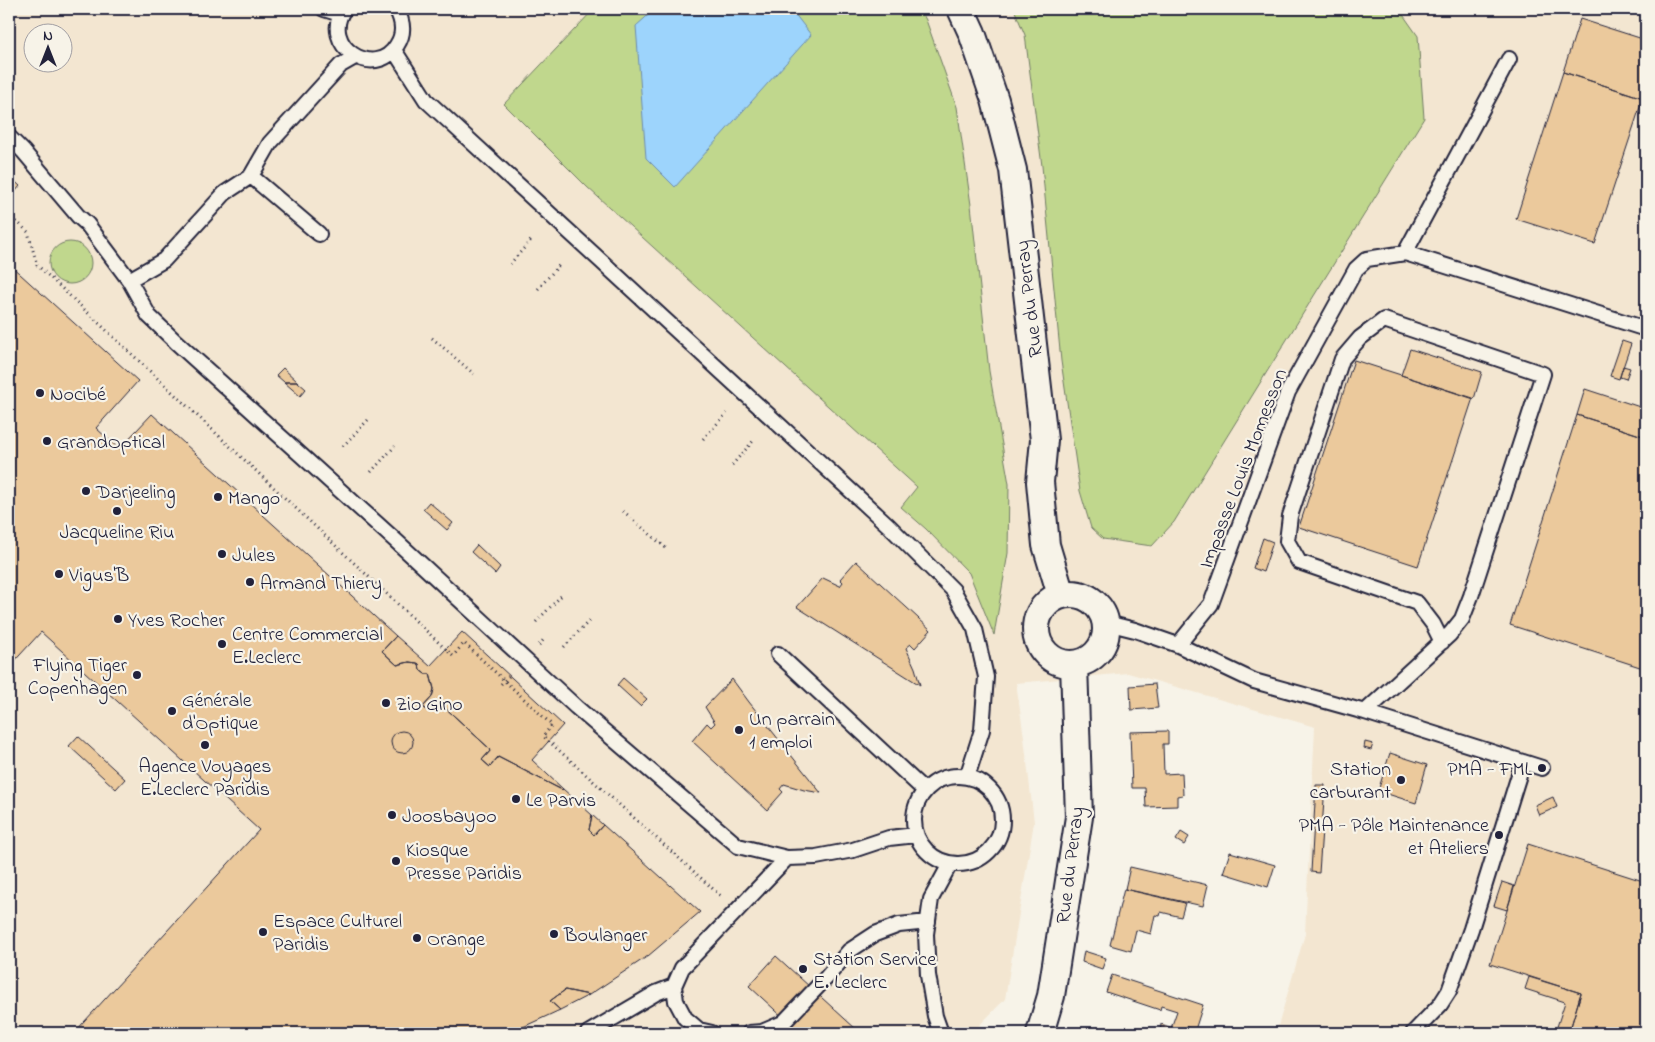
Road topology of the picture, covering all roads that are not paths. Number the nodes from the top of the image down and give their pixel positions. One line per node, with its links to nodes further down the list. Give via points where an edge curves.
1 (324, 9): 4 (lane)
2 (396, 9): 5 (lane, via 402,29)
3 (961, 9): 14 (street, Rue du Perray, via 995,100 1013,170 1043,431 1040,482 1046,545)
4 (342, 12): 6 (lane, via 338,37)
5 (394, 50): 6 (lane, via 377,60); 23 (lane, via 426,100 888,525 953,590 975,628 986,677 982,730)
6 (355, 57): 9 (lane, via 341,65 270,143)
7 (1509, 59): 11 (lane)
8 (9, 137): 12 (lane, via 87,224)
9 (251, 176): 10 (lane); 12 (lane, via 224,193 164,260)
10 (319, 234)
11 (1405, 253): 13 (lane, Impasse Louis Momesson); 17 (lane, Impasse Louis Momesson, via 1367,259 1356,269 1288,392 1211,604)
12 (129, 280): 26 (lane, via 149,316 176,342 576,707 738,846)
13 (1646, 329)
14 (1061, 595): 15 (street, via 1073,593 1095,602); 19 (street, via 1042,608 1037,618 1038,641 1052,659 1062,664)
15 (1106, 623): 17 (lane); 19 (street, via 1103,646 1090,659)
16 (1442, 642): 16 (lane, via 1462,619 1471,596 1543,374 1384,320 1360,338 1342,359 1290,516 1287,541 1298,562 1417,603); 20 (lane)
17 (1178, 645): 20 (lane, via 1254,681)
18 (778, 654): 24 (lane)
19 (1074, 664): 34 (street, Rue du Perray, via 1079,818 1051,996)
20 (1365, 712): 21 (lane)
21 (1523, 762): 22 (lane); 35 (lane, via 1449,991)
22 (1542, 768)
23 (967, 776): 24 (lane, via 951,776); 27 (lane, via 993,792 1001,806 1003,821 1000,836 992,850 966,864)
24 (924, 790): 25 (lane, via 914,812)
25 (916, 835): 26 (lane, via 889,838 853,850 816,857); 27 (lane, via 929,854)
26 (787, 858): 29 (lane, via 682,968)
27 (950, 864): 28 (lane, via 931,899)
28 (928, 922): 32 (lane, via 899,925 875,934 849,951 783,1023 762,1032); 33 (lane, via 928,975)
29 (674, 986): 30 (lane); 31 (lane, via 676,1001 685,1018 699,1030)
30 (588, 1033)
31 (712, 1033)
32 (749, 1033)
33 (941, 1033)
34 (1040, 1033)
35 (1413, 1033)

